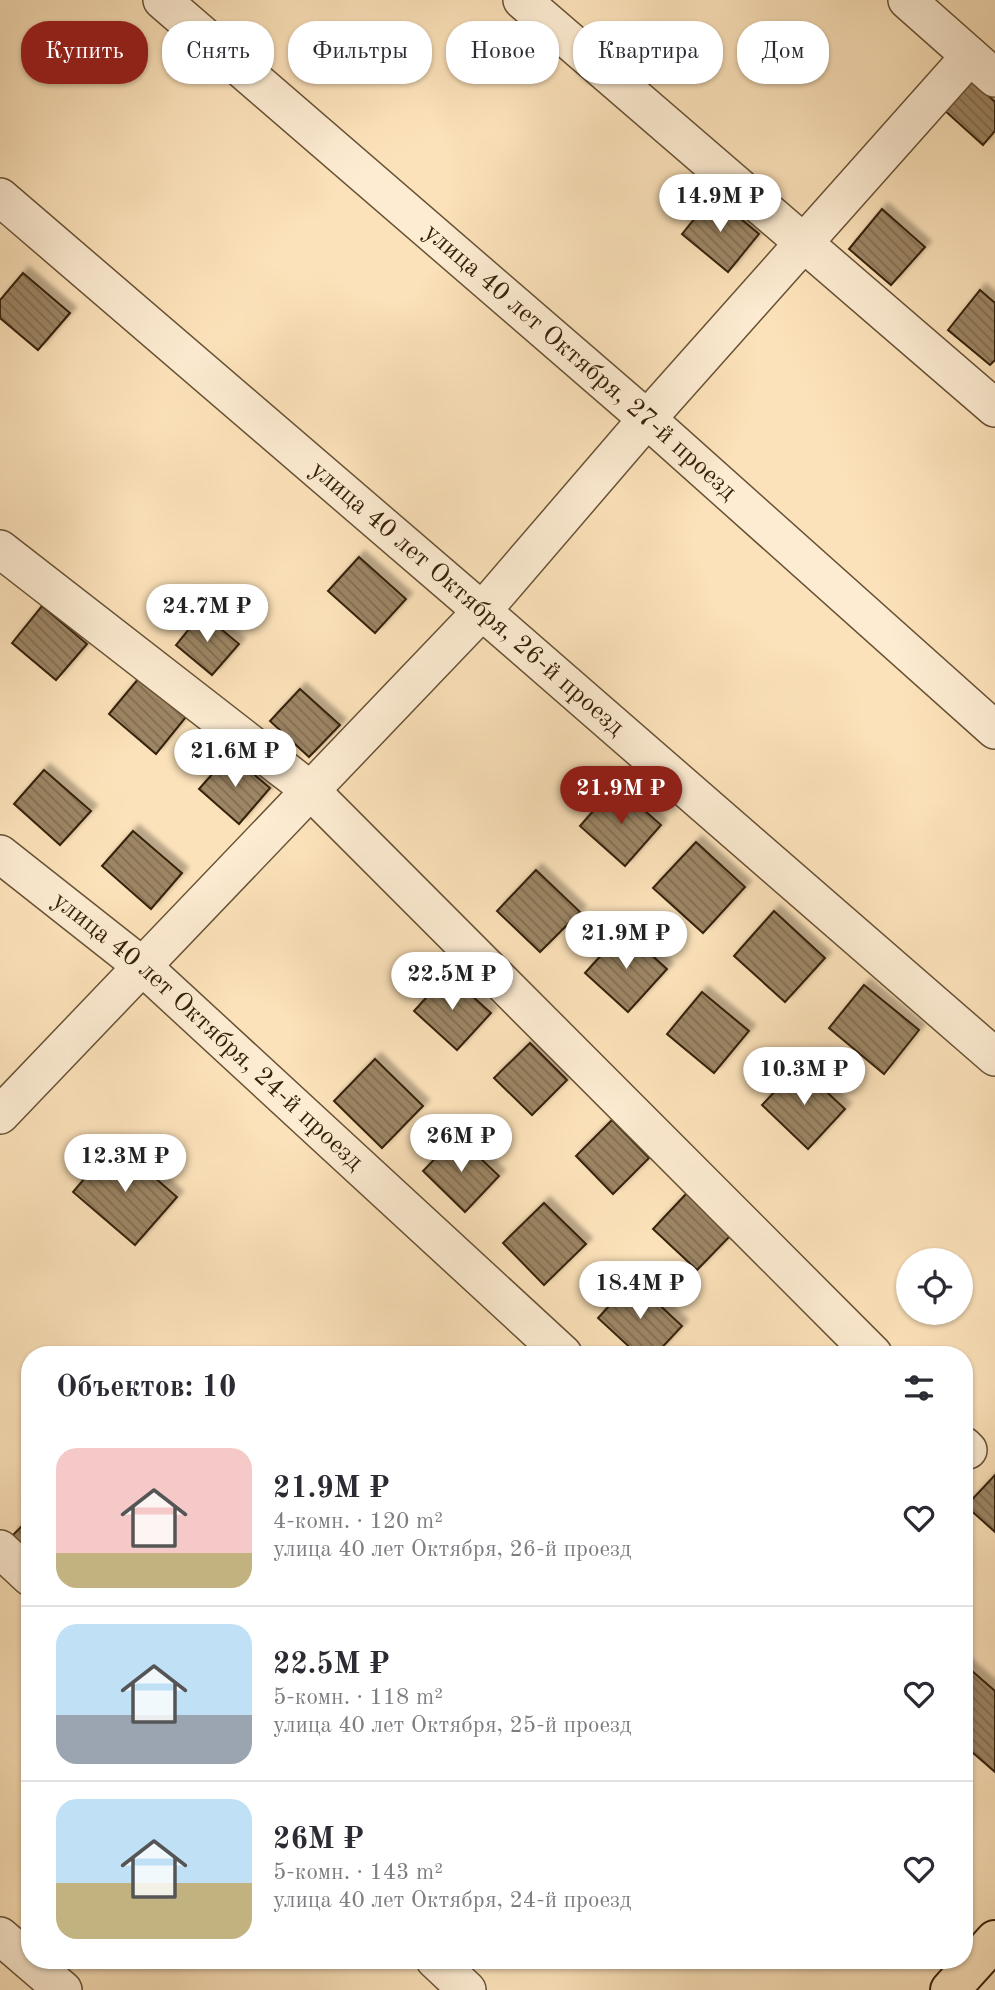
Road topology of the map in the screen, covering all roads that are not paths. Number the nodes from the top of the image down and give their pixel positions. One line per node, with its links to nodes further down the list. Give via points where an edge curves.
1 (162, 0): 8 (street, улица 40 лет Октября, 27-й проезд)
2 (522, 0): 6 (street)
3 (907, 0): 4 (street)
4 (983, 67): 6 (street)
5 (0, 197): 10 (street, улица 40 лет Октября, 26-й проезд)
6 (804, 242): 7 (street); 8 (street)
7 (995, 408)
8 (647, 419): 10 (street); 11 (street, улица 40 лет Октября, 27-й проезд)
9 (0, 549): 12 (street)
10 (482, 611): 12 (street); 15 (street, улица 40 лет Октября, 26-й проезд)
11 (995, 730)
12 (310, 790): 14 (street); 18 (street)
13 (0, 855): 14 (street, улица 40 лет Октября, 24-й проезд)
14 (142, 967): 16 (street); 17 (street, улица 40 лет Октября, 24-й проезд)
15 (995, 1057)
16 (0, 1115)
17 (555, 1346)
18 (865, 1346)
19 (0, 1549): 20 (street)
20 (21, 1569)
21 (0, 1936): 23 (street)
22 (995, 1940): 24 (highway)
23 (21, 1954)
24 (973, 1964)
25 (38, 1969): 28 (street)
26 (445, 1969): 29 (street)
27 (969, 1969): 30 (highway)
28 (63, 1990)
29 (467, 1990)
30 (950, 1990)

